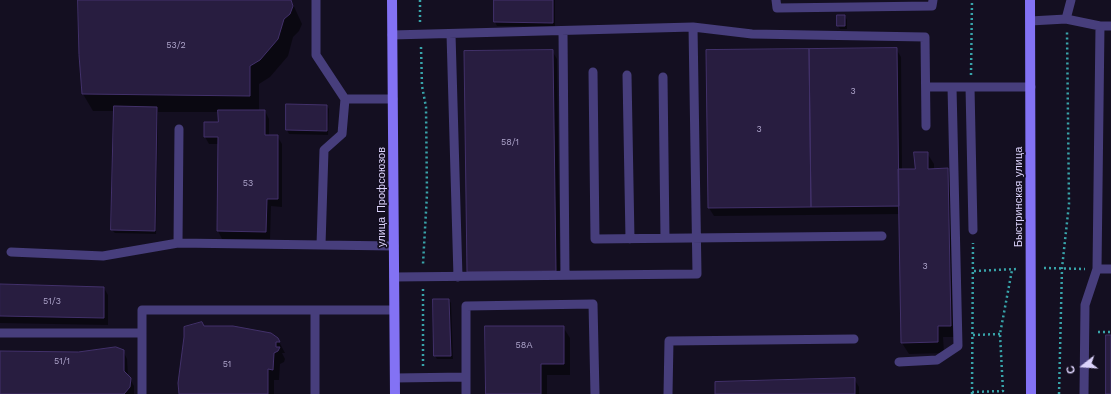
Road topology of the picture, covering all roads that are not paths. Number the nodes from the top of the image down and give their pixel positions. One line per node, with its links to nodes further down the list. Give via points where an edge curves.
1 (316, 0): 22 (lane, via 316,55)
2 (392, 0): 14 (main road, улица Профсоюзов)
3 (776, 0): 4 (lane, via 777,8 932,6)
4 (933, 0)
5 (1030, 0): 8 (main road, Быстринская улица)
6 (1071, 0): 7 (lane)
7 (1066, 19): 8 (lane); 9 (lane)
8 (1030, 21): 21 (main road, Быстринская улица)
9 (1100, 26): 10 (lane); 36 (lane)
10 (1111, 26)
11 (693, 27): 12 (lane); 18 (lane, via 752,34 925,37); 29 (lane)
12 (563, 31): 13 (lane); 37 (lane)
13 (451, 34): 14 (lane); 38 (lane)
14 (392, 35): 23 (main road, улица Профсоюзов)
15 (593, 72): 30 (lane, via 595,239)
16 (628, 75): 30 (lane)
17 (663, 77): 28 (lane)
18 (926, 87): 19 (lane); 24 (lane)
19 (952, 87): 20 (lane); 45 (lane, via 958,346 937,360)
20 (970, 87): 21 (lane); 26 (lane)
21 (1031, 87): 54 (main road, Быстринская улица)
22 (345, 99): 23 (lane); 32 (lane, via 342,134 324,150)
23 (393, 99): 33 (main road, улица Профсоюзов)
24 (926, 126)
25 (178, 128): 31 (lane)
26 (973, 230)
27 (882, 236): 29 (lane)
28 (665, 238): 29 (lane); 30 (lane)
29 (696, 238): 37 (lane, via 697,274)
30 (630, 239)
31 (178, 243): 32 (lane); 34 (lane, via 103,256)
32 (321, 245): 33 (lane)
33 (394, 246): 39 (main road, улица Профсоюзов)
34 (11, 252)
35 (1111, 269): 36 (lane)
36 (1097, 270): 55 (lane, via 1085,305)
37 (565, 275): 38 (lane)
38 (458, 276): 39 (lane)
39 (394, 278): 41 (main road, улица Профсоюзов)
40 (316, 310): 41 (lane); 43 (lane, via 142,310); 49 (lane)
41 (394, 310): 47 (main road, улица Профсоюзов)
42 (0, 333): 43 (lane)
43 (142, 333): 48 (lane)
44 (854, 339): 53 (lane, via 668,341)
45 (899, 362)
46 (466, 377): 47 (lane); 51 (lane); 52 (lane, via 466,306 593,304)
47 (395, 378): 50 (main road, улица Профсоюзов)
48 (142, 394)
49 (316, 394)
50 (395, 394)
51 (466, 394)
52 (595, 394)
53 (668, 394)
54 (1031, 394)
55 (1084, 394)

